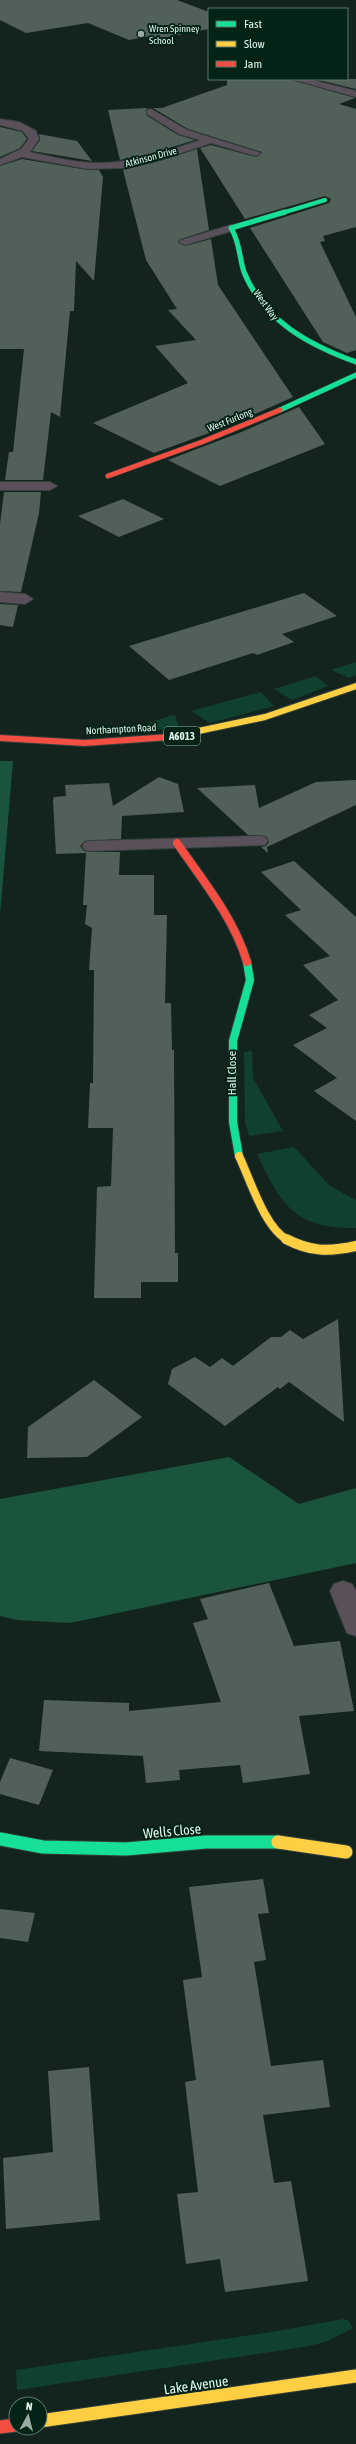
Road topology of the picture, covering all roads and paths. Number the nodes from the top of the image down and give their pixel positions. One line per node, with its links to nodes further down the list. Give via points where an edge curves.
1 (300, 80): 2 (street)
2 (356, 94)
3 (151, 112): 5 (street, Atkinson Drive, via 183,132)
4 (0, 122): 7 (street, via 25,126 34,134 33,143)
5 (208, 141): 6 (street, Atkinson Drive); 7 (street, Atkinson Drive, via 150,159 109,166 86,165)
6 (256, 153)
7 (22, 154): 8 (street)
8 (0, 162)
9 (325, 200): 10 (street)
10 (231, 228): 11 (street); 12 (street, West Way, via 239,238 245,272 260,300 278,322 294,335 321,349)
11 (185, 242)
12 (356, 362)
13 (356, 375): 14 (street, West Furlong, via 234,430 162,459)
14 (108, 476)
15 (0, 486): 16 (street)
16 (50, 486)
17 (0, 597): 18 (street)
18 (25, 599)
19 (356, 686): 20 (street, Northampton Road / A6013, via 243,724 164,738 83,743)
20 (0, 738)
21 (259, 841): 22 (street)
22 (177, 843): 23 (street); 24 (street, Hall Close, via 228,920 245,952 250,980 233,1041 232,1068 232,1122 240,1160 270,1223 281,1237 303,1248 334,1250)
23 (91, 846)
24 (356, 1246)
25 (343, 1591): 26 (street)
26 (356, 1625)
27 (0, 1839): 28 (street, Wells Close, via 43,1848 126,1849 206,1842 281,1842)
28 (346, 1852)
29 (356, 2376): 30 (street, Lake Avenue)
30 (48, 2420)

